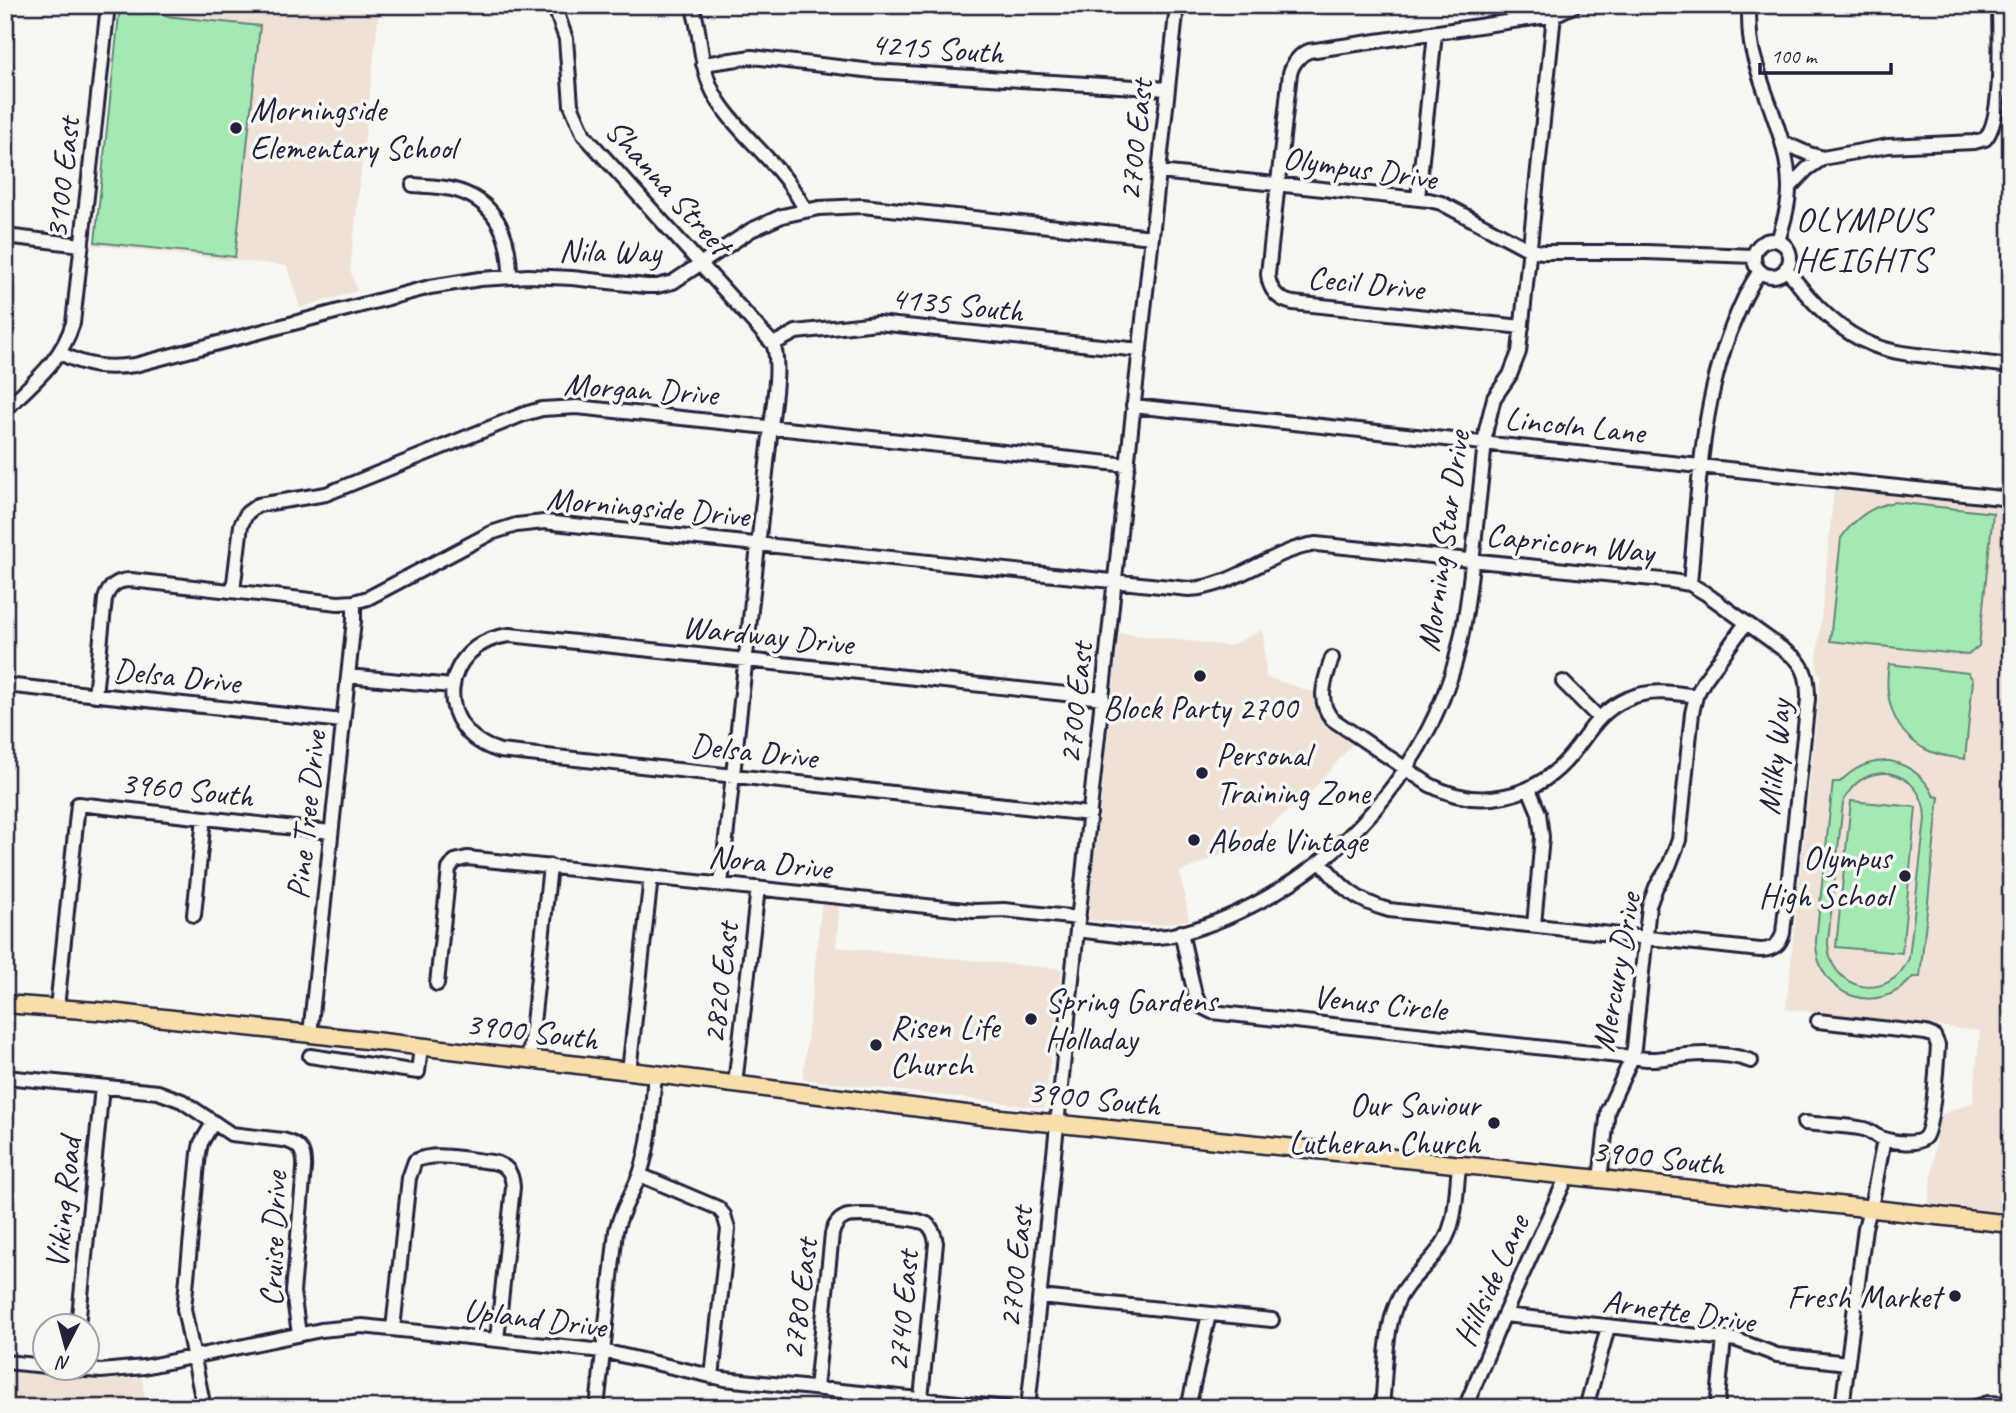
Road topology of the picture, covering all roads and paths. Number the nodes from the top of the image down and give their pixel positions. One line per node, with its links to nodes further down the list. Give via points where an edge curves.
1 (108, 5): 23 (street, 3100 East)
2 (554, 5): 26 (street, Shanna Street, via 566,39 570,95 579,126)
3 (692, 5): 10 (street)
4 (1177, 5): 11 (street, 2700 East)
5 (1575, 5): 8 (street)
6 (1749, 5): 12 (street, via 1752,52)
7 (1998, 5): 13 (street, via 1996,117 1988,137 1978,142 1888,146)
8 (1554, 15): 9 (street); 24 (street, Morning Star Drive)
9 (1434, 33): 15 (street, via 1303,53 1290,73); 18 (street)
10 (703, 64): 11 (street, 4215 South, via 752,57 873,71); 19 (street, via 721,104 795,191)
11 (1168, 89): 14 (street, 2700 East)
12 (1782, 142): 13 (street); 17 (street)
13 (1823, 158): 17 (street)
14 (1159, 172): 15 (street, Olympus Drive); 21 (street, 2700 East)
15 (1278, 184): 18 (street, Olympus Drive); 30 (street, Cecil Drive, via 1268,274 1280,299)
16 (413, 185): 29 (street, via 453,189 487,208 507,240)
17 (1789, 188): 22 (street)
18 (1418, 198): 24 (street, Olympus Drive, via 1441,203)
19 (805, 210): 21 (street, Nila Way, via 862,206); 26 (street, Nila Way, via 751,230)
20 (5, 236): 23 (street)
21 (1152, 237): 32 (street, 2700 East)
22 (1778, 241): 25 (street, via 1762,243); 27 (street, via 1789,253)
23 (82, 244): 33 (street, 3100 East, via 73,323)
24 (1530, 250): 25 (street, Olympus Drive); 30 (street, Morning Star Drive)
25 (1754, 256): 28 (street)
26 (699, 263): 29 (street, Nila Way, via 673,282 657,286); 31 (street, Shanna Street)
27 (1786, 268): 28 (street, via 1777,275); 34 (street, via 1837,323 1874,346)
28 (1760, 271): 40 (street, via 1723,349)
29 (510, 276): 33 (street, Nila Way, via 430,287 135,365 87,365)
30 (1522, 327): 38 (street, Morning Star Drive, via 1517,360 1491,405)
31 (773, 344): 32 (street, 4135 South, via 796,332 877,323); 37 (street, via 777,359)
32 (1140, 350): 35 (street, 2700 East)
33 (60, 353): 36 (street)
34 (2011, 366)
35 (1133, 406): 38 (street, Lincoln Lane); 39 (street, 2700 East)
36 (5, 411)
37 (771, 427): 39 (street, Morgan Drive); 42 (street); 46 (street, Morgan Drive, via 577,407 524,414 326,494 254,507 241,525)
38 (1485, 443): 40 (street, Lincoln Lane); 43 (street, Morning Star Drive)
39 (1128, 465): 44 (street, 2700 East)
40 (1701, 466): 41 (street, Lincoln Lane); 45 (street)
41 (2011, 499)
42 (758, 544): 44 (street, Morningside Drive); 47 (street, Morningside Drive, via 526,523 491,533); 51 (street)
43 (1473, 560): 44 (street, Capricorn Way, via 1316,544 1290,550 1204,587); 45 (street, Capricorn Way); 61 (street, Morning Star Drive, via 1451,676)
44 (1115, 581): 58 (street, 2700 East)
45 (1690, 584): 48 (street, Capricorn Way)
46 (233, 591): 47 (street, Morningside Drive); 56 (street, Morningside Drive, via 131,580 111,587 105,599)
47 (354, 602): 52 (street, Pine Tree Drive)
48 (1746, 623): 49 (street, Capricorn Way); 57 (street, Mercury Drive)
49 (1795, 658): 76 (street, Milky Way, via 1806,675 1808,699 1781,940 1760,950)
50 (1332, 659): 61 (street, via 1322,692 1327,713)
51 (745, 660): 55 (street, Wardway Drive, via 510,635 484,642 470,652); 58 (street, Wardway Drive); 62 (street)
52 (348, 676): 55 (street); 60 (street, Pine Tree Drive)
53 (1563, 682): 59 (street)
54 (5, 685): 56 (street, Delsa Drive)
55 (452, 687): 62 (street, Delsa Drive, via 460,723 470,736 492,749)
56 (95, 695): 60 (street, Delsa Drive)
57 (1696, 696): 59 (street, via 1647,693 1628,698); 76 (street, Mercury Drive, via 1679,840 1652,897)
58 (1103, 698): 64 (street, 2700 East)
59 (1599, 718): 63 (street, via 1562,765)
60 (343, 721): 66 (street, Pine Tree Drive)
61 (1406, 769): 63 (street, via 1438,789 1468,798 1498,798); 67 (street, Morning Star Drive, via 1366,820)
62 (732, 776): 64 (street, Delsa Drive); 70 (street)
63 (1530, 789): 74 (street, via 1542,837)
64 (1090, 814): 73 (street, 2700 East)
65 (204, 818): 66 (street, 3960 South); 72 (street); 79 (street, 3960 South, via 78,804)
66 (331, 832): 81 (street, Pine Tree Drive)
67 (1321, 862): 74 (street, via 1346,890 1379,907); 75 (street, Morning Star Drive, via 1243,910)
68 (550, 866): 69 (street, Nora Drive); 77 (street, Nora Drive, via 455,860 448,873); 85 (street)
69 (651, 877): 70 (street, Nora Drive); 87 (street)
70 (721, 884): 71 (street, Nora Drive)
71 (758, 888): 73 (street, Nora Drive, via 974,911 1004,910); 90 (street, 2820 East)
72 (194, 915)
73 (1078, 924): 75 (street, Morning Star Drive, via 1141,937); 93 (street, 2700 East)
74 (1534, 925): 76 (street)
75 (1181, 932): 84 (street, Venus Circle, via 1195,995 1202,1007 1212,1012)
76 (1645, 937): 84 (street, Mercury Drive)
77 (437, 984)
78 (5, 1004): 79 (main road, 3900 South)
79 (57, 1008): 81 (main road, 3900 South)
80 (1818, 1021): 95 (street, via 1926,1032 1937,1039 1928,1133 1919,1142)
81 (310, 1034): 82 (main road, 3900 South)
82 (421, 1047): 83 (street, via 418,1072); 85 (main road, 3900 South)
83 (310, 1056)
84 (1632, 1057): 86 (street, Venus Circle, via 1728,1055); 99 (street, Mercury Drive, via 1608,1110)
85 (529, 1060): 87 (main road, 3900 South)
86 (1751, 1061)
87 (629, 1071): 88 (main road, 3900 South)
88 (655, 1074): 90 (main road, 3900 South); 97 (street)
89 (5, 1077): 91 (street)
90 (735, 1084): 93 (main road, 3900 South)
91 (102, 1087): 92 (street, via 171,1096); 104 (street, Viking Road)
92 (213, 1123): 110 (street, Cruise Drive, via 232,1134 292,1142 305,1158 292,1292); 114 (street, via 199,1153 185,1298)
93 (1057, 1123): 96 (main road, 3900 South); 103 (street, 2700 East)
94 (1804, 1123): 95 (street, via 1866,1130)
95 (1884, 1139): 100 (street)
96 (1459, 1166): 98 (main road, 3900 South); 128 (street, via 1446,1238 1406,1287 1392,1316)
97 (640, 1175): 113 (street, via 618,1220); 119 (street, via 718,1208 727,1223)
98 (1567, 1176): 99 (main road, 3900 South); 106 (street, Hillside Lane)
99 (1600, 1179): 100 (main road, 3900 South)
100 (1870, 1209): 102 (main road, 3900 South); 116 (street)
101 (842, 1219): 120 (street, 2780 East, via 832,1234); 121 (street, 2740 East, via 856,1214 917,1220 935,1235)
102 (2011, 1224)
103 (1040, 1297): 105 (street); 126 (street, 2700 East)
104 (79, 1312)
105 (1209, 1314): 107 (street); 127 (street)
106 (1504, 1315): 108 (street, Arnette Drive); 129 (street, Hillside Lane)
107 (1272, 1320)
108 (1608, 1327): 111 (street, Arnette Drive); 130 (street)
109 (393, 1329): 110 (street, Upland Drive, via 342,1327); 112 (street, Upland Drive); 112 (street, via 409,1178 415,1161 433,1156 492,1162 509,1169 513,1187)
110 (299, 1334): 114 (street, Upland Drive)
111 (1724, 1339): 116 (street, Arnette Drive, via 1777,1355); 131 (street)
112 (497, 1340): 113 (street, Upland Drive)
113 (603, 1351): 119 (street, Upland Drive); 124 (street)
114 (193, 1357): 118 (street, Upland Drive); 123 (street)
115 (5, 1363): 117 (street)
116 (1847, 1363): 132 (street)
117 (32, 1365)
118 (102, 1369)
119 (712, 1377): 120 (street, Upland Drive)
120 (816, 1388): 121 (street, Upland Drive)
121 (921, 1399): 125 (street, Upland Drive)
122 (2011, 1404): 133 (street)
123 (204, 1408)
124 (597, 1408)
125 (1007, 1408)
126 (1028, 1408)
127 (1188, 1408)
128 (1382, 1408)
129 (1465, 1408)
130 (1586, 1408)
131 (1717, 1408)
132 (1842, 1408)
133 (1972, 1408)

